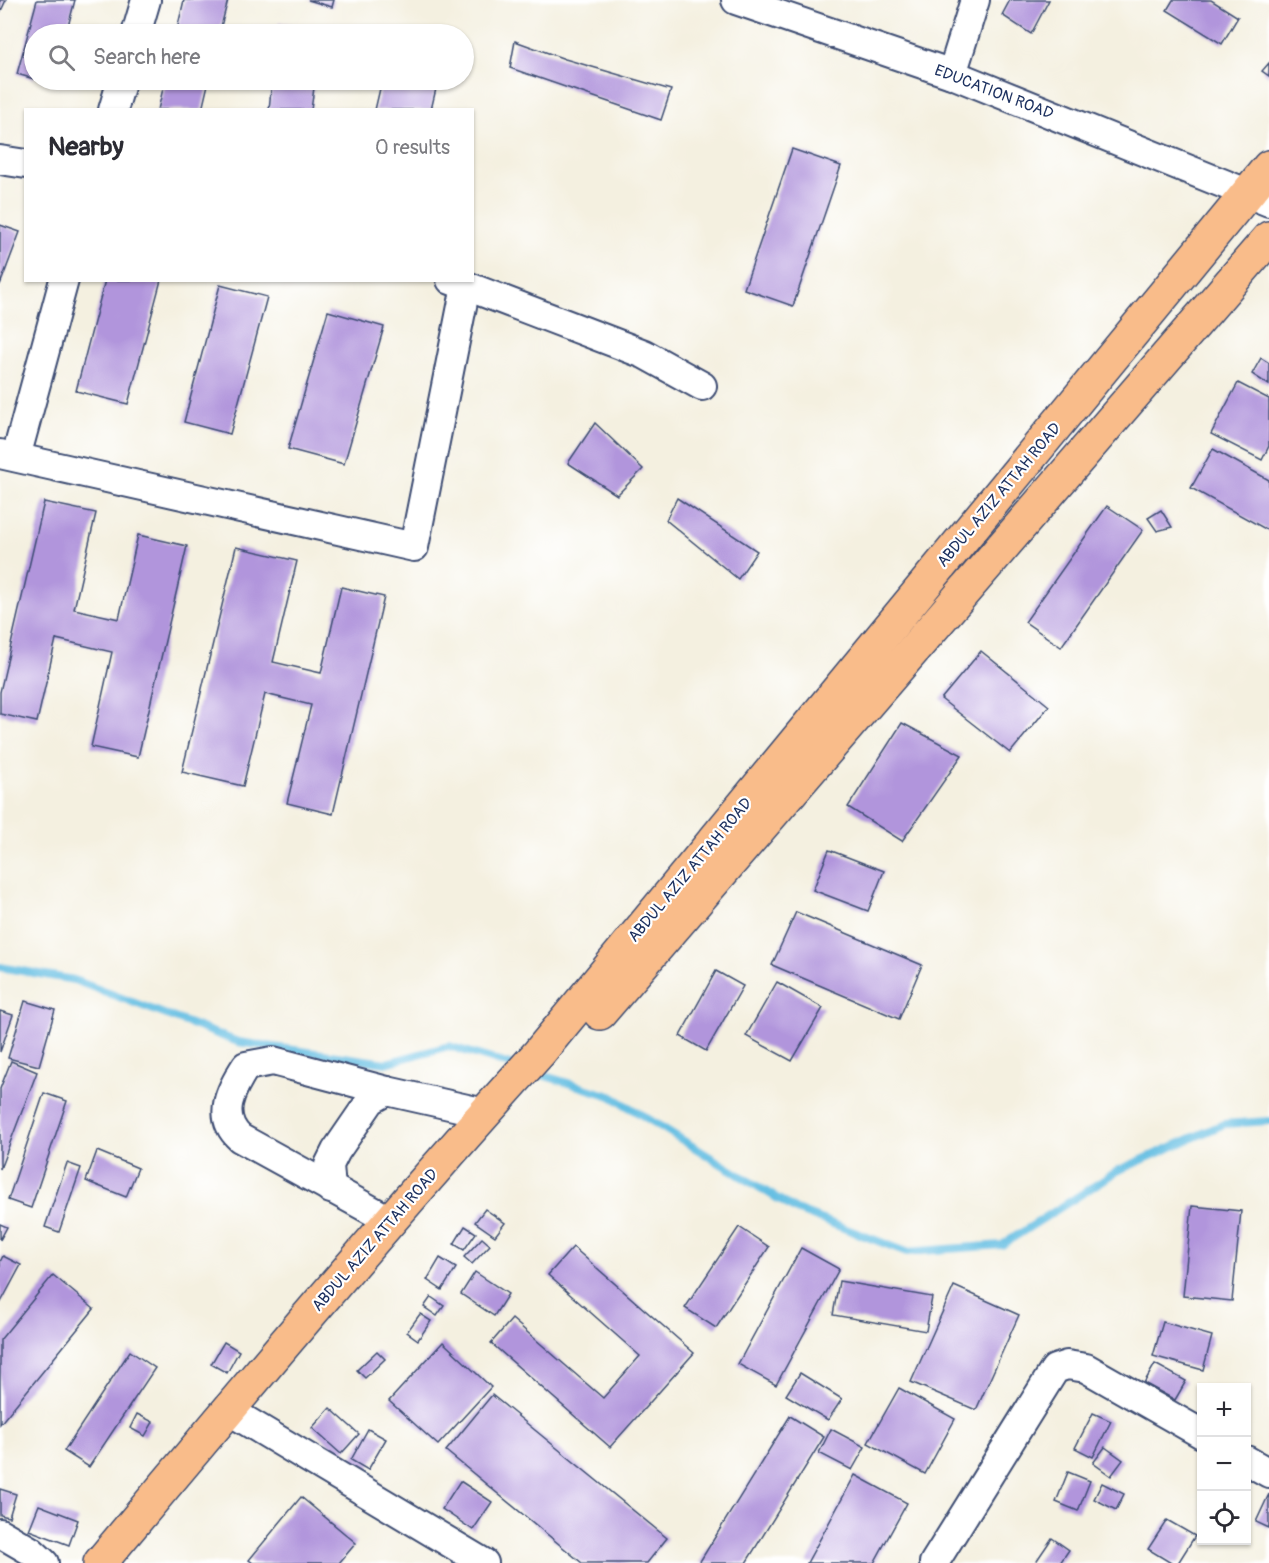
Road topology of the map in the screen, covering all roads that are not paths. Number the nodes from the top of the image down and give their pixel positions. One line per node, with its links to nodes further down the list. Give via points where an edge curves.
1 (146, 0): 4 (street)
2 (736, 0): 5 (street, EDUCATION ROAD)
3 (975, 0): 5 (street)
4 (139, 24)
5 (952, 75): 11 (street, EDUCATION ROAD)
6 (119, 90): 7 (street)
7 (114, 108)
8 (0, 160): 9 (street)
9 (24, 164)
10 (1269, 167): 11 (highway, ABDUL AZIZ ATTAH ROAD)
11 (1258, 198): 17 (highway, ABDUL AZIZ ATTAH ROAD)
12 (1269, 238): 17 (highway, ABDUL AZIZ ATTAH ROAD)
13 (63, 282): 16 (street)
14 (459, 283): 15 (street, via 644,354); 16 (street, via 414,547)
15 (702, 386)
16 (8, 455)
17 (536, 1071): 19 (highway, ABDUL AZIZ ATTAH ROAD); 22 (highway, ABDUL AZIZ ATTAH ROAD)
18 (387, 1091): 19 (street); 20 (street, via 371,1100 336,1151 329,1165); 20 (street, via 273,1061 246,1066 233,1087 228,1103 231,1130)
19 (485, 1113): 21 (highway, ABDUL AZIZ ATTAH ROAD)
20 (331, 1189): 21 (street)
21 (391, 1221): 22 (highway, ABDUL AZIZ ATTAH ROAD)
22 (238, 1415): 28 (highway, ABDUL AZIZ ATTAH ROAD); 29 (highway, ABDUL AZIZ ATTAH ROAD); 30 (street)
23 (1197, 1431): 31 (street, via 1086,1368 1067,1365 1055,1369)
24 (1251, 1463): 25 (street)
25 (1269, 1473)
26 (0, 1533): 27 (street)
27 (44, 1563)
28 (100, 1563)
29 (129, 1563)
30 (484, 1563)
31 (934, 1563)

